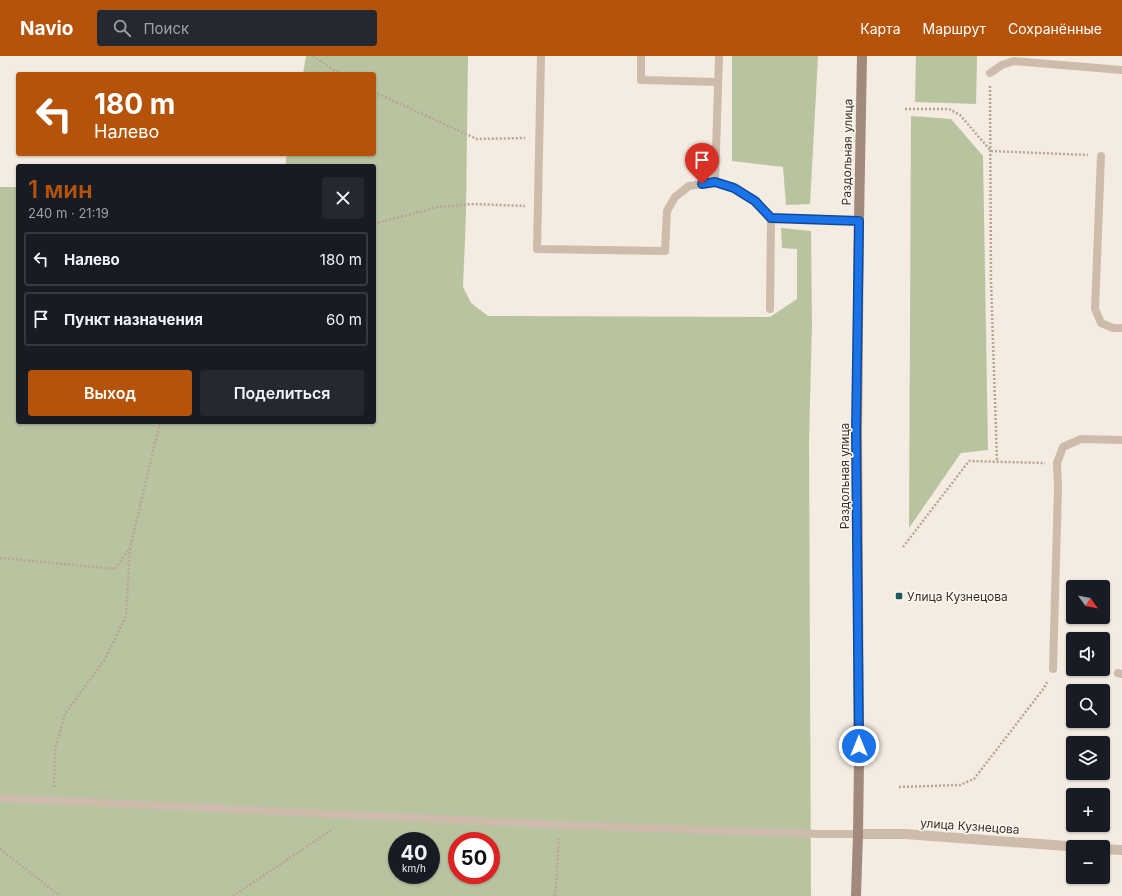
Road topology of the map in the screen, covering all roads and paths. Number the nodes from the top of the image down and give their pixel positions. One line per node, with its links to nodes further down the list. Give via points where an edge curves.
1 (313, 56): 7 (path)
2 (541, 56): 12 (lane)
3 (641, 56): 9 (lane, via 641,80)
4 (719, 56): 9 (lane)
5 (862, 56): 18 (main road, Раздольная улица)
6 (1122, 70): 8 (lane, via 1014,61)
7 (337, 72)
8 (990, 73): 13 (path)
9 (718, 82): 15 (lane)
10 (376, 93): 12 (path, via 477,139)
11 (905, 109): 13 (path, via 949,109 960,114)
12 (539, 138): 16 (lane)
13 (991, 151): 14 (path); 24 (path, via 991,282)
14 (1101, 156): 21 (lane, via 1095,309 1101,322 1114,328)
15 (715, 182): 16 (lane, via 689,186 676,197 667,211 665,251 538,249); 17 (lane, via 734,188 755,201)
16 (538, 207): 19 (path, via 474,204 437,207)
17 (771, 218): 18 (lane); 20 (lane)
18 (859, 221): 36 (main road, Раздольная улица, via 856,432)
19 (376, 223)
20 (770, 308)
21 (1122, 328)
22 (160, 424): 27 (path)
23 (1122, 440): 25 (lane, via 1081,439 1063,446)
24 (997, 461): 25 (path); 26 (path, via 969,461)
25 (1057, 463): 29 (lane)
26 (904, 547)
27 (130, 548): 28 (path, via 115,569); 33 (path, via 126,616 105,659 65,714 55,750)
28 (0, 558)
29 (1054, 669): 30 (path); 31 (path, via 1044,688 974,779 960,786)
30 (1120, 674)
31 (899, 787)
32 (0, 798): 33 (lane)
33 (53, 800): 34 (lane)
34 (354, 815): 35 (lane); 42 (path)
35 (560, 825): 36 (lane); 43 (path)
36 (858, 834): 37 (street, улица Кузнецова, via 905,834); 44 (main road, Раздольная улица)
37 (1066, 846)
38 (0, 849): 41 (path)
39 (1110, 849): 40 (street)
40 (1122, 850)
41 (60, 896)
42 (233, 896)
43 (554, 896)
44 (856, 896)

